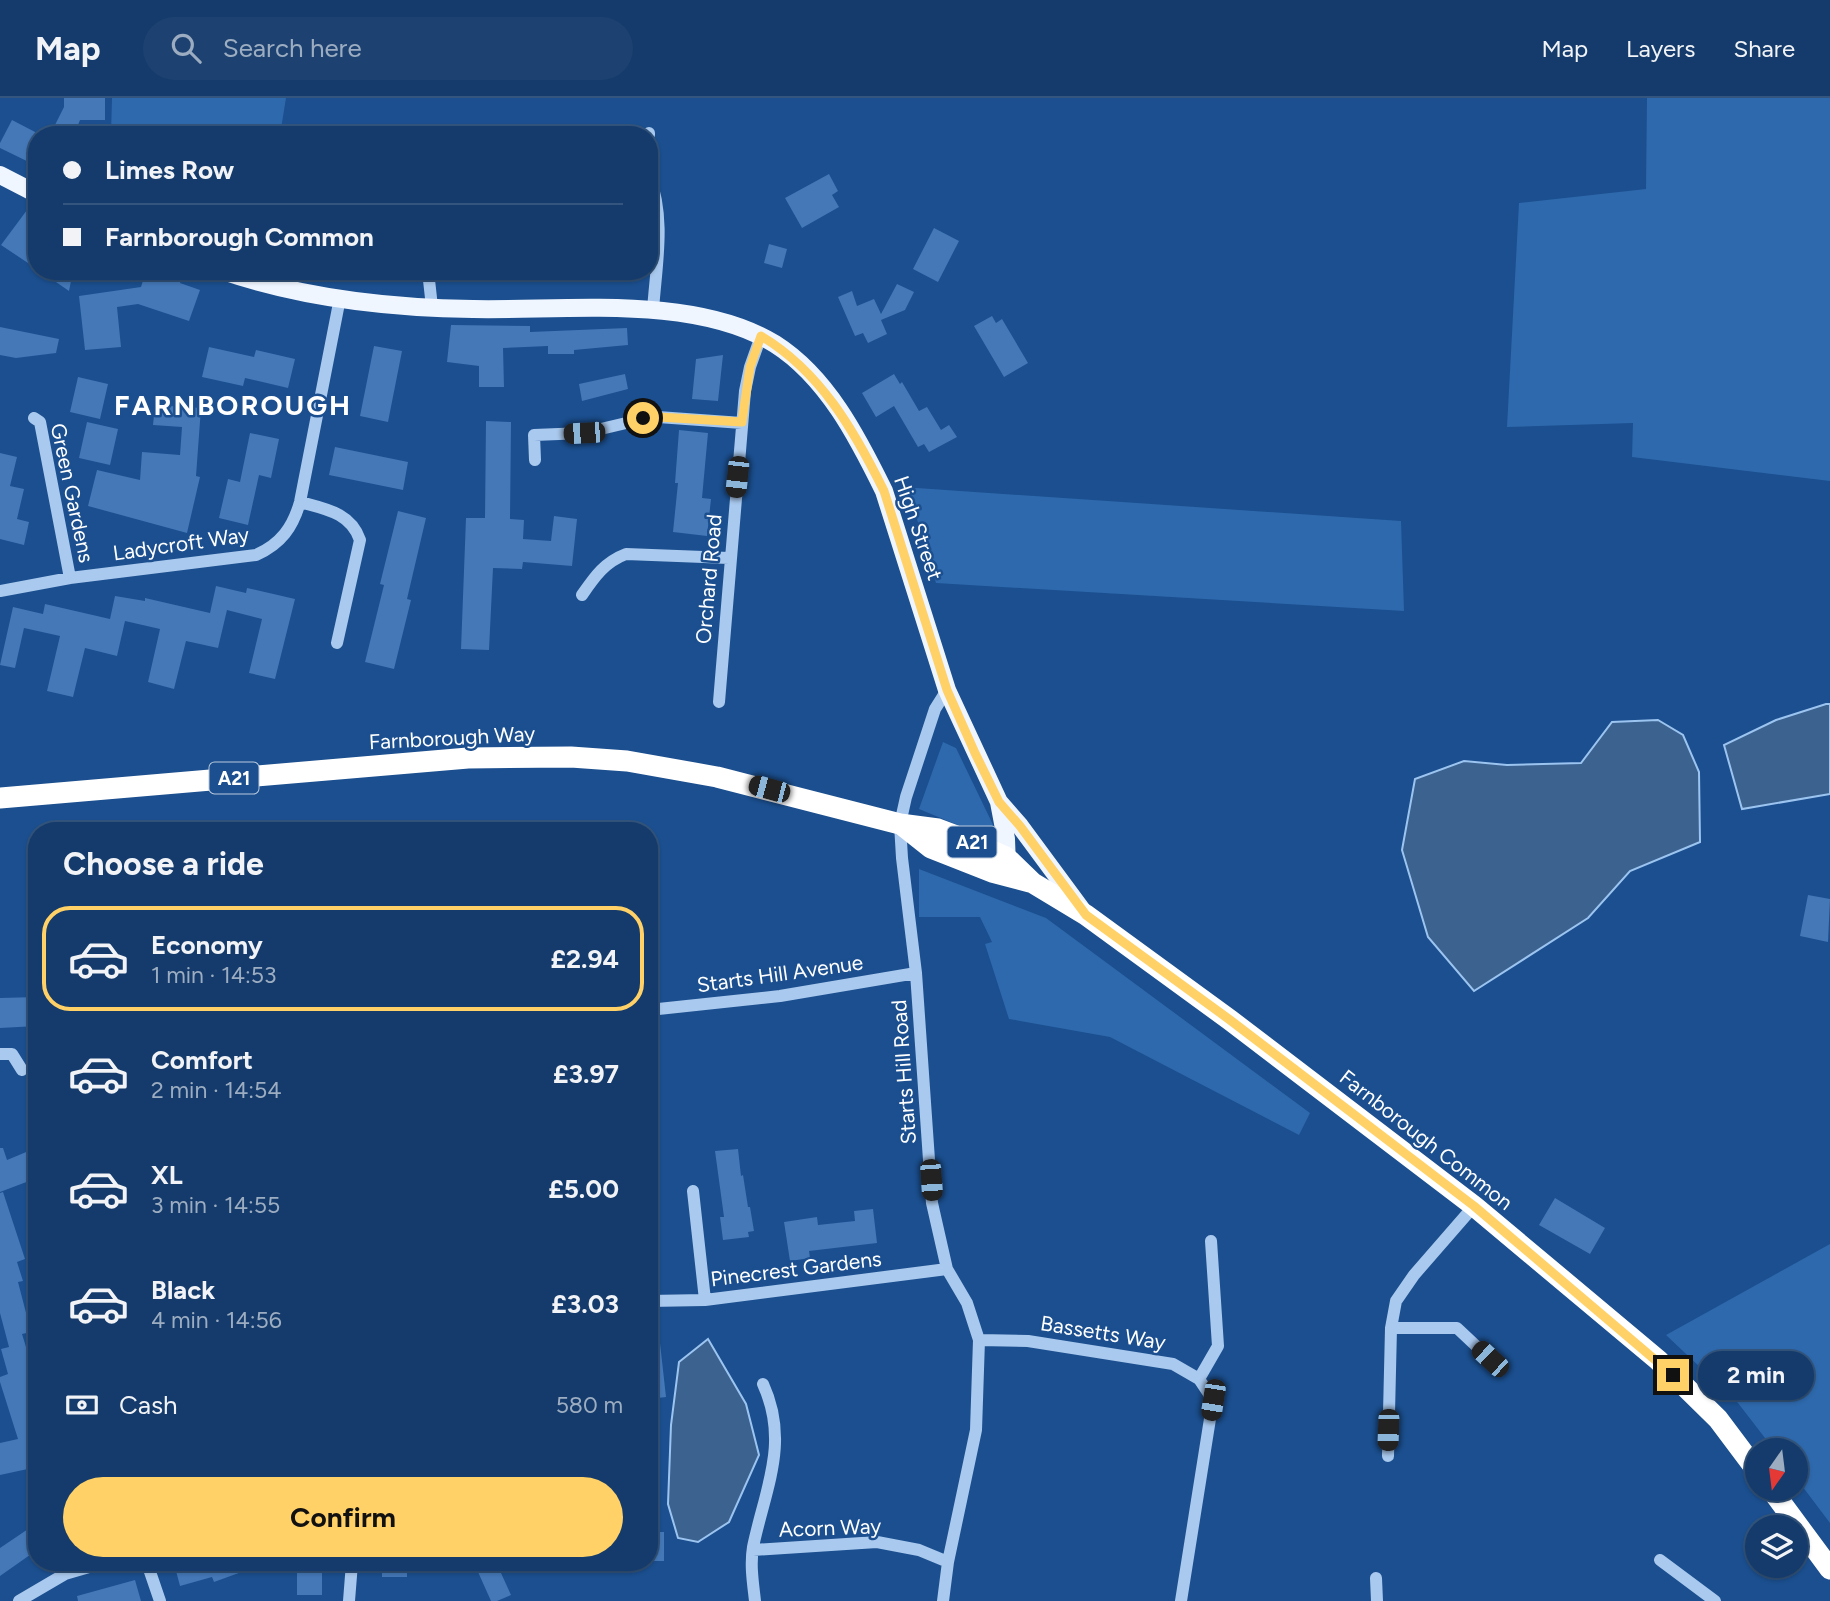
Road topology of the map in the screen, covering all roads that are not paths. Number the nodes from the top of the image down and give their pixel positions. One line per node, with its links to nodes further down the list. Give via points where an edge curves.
1 (0, 175): 2 (main road)
2 (28, 189)
3 (658, 211): 4 (street)
4 (658, 233)
5 (253, 280): 8 (main road, High Street)
6 (429, 280): 9 (street)
7 (655, 280): 10 (street)
8 (340, 298): 9 (main road, High Street); 15 (street, Ladycroft Way)
9 (432, 307): 10 (main road, High Street)
10 (653, 310): 11 (main road, High Street)
11 (761, 336): 13 (street, Orchard Road, via 750,367); 21 (main road, High Street, via 815,379 870,463 884,491)
12 (34, 418): 17 (street, Green Gardens, via 40,422)
13 (742, 422): 14 (street, via 658,417 584,433 534,435); 16 (street, Orchard Road)
14 (535, 460)
15 (300, 502): 17 (street, Ladycroft Way, via 286,534 256,555); 20 (street, via 328,509 356,528 359,540)
16 (729, 558): 19 (street, via 626,554 600,569); 22 (street, Orchard Road)
17 (70, 578): 18 (street, Ladycroft Way)
18 (0, 591)
19 (582, 595)
20 (337, 643)
21 (947, 690): 24 (main road, High Street); 25 (street, via 935,709)
22 (719, 702)
23 (0, 798): 25 (highway, Farnborough Way / A21, via 468,758 571,757 686,770)
24 (999, 802): 26 (main road, High Street); 28 (main road, High Street)
25 (900, 824): 26 (highway, Farnborough Common / A21, via 938,829); 27 (highway, Farnborough Common / A21, via 931,848); 29 (street, Starts Hill Road)
26 (1006, 857): 27 (highway, Farnborough Common / A21)
27 (1024, 881): 28 (highway, Farnborough Common / A21)
28 (1086, 915): 34 (highway, Farnborough Common / A21)
29 (916, 974): 30 (street, Starts Hill Avenue); 36 (street, Starts Hill Road, via 932,1203)
30 (658, 1009)
31 (0, 1054): 32 (street, via 12,1054)
32 (22, 1070)
33 (693, 1191): 37 (street)
34 (1474, 1206): 39 (street, via 1396,1301); 44 (highway, Farnborough Common / A21, via 1658,1360 1718,1419)
35 (1211, 1241): 42 (street, via 1218,1346)
36 (947, 1269): 37 (street, Pinecrest Gardens); 40 (street, Starts Hill Road, via 967,1303)
37 (705, 1300): 38 (street, Pinecrest Gardens)
38 (658, 1301)
39 (1391, 1328): 41 (street, via 1457,1328); 45 (street)
40 (979, 1340): 42 (street, Bassetts Way, via 1028,1341 1173,1364); 49 (street, Starts Hill Road, via 976,1430)
41 (1490, 1359)
42 (1199, 1379): 60 (street, via 1213,1400)
43 (763, 1384): 47 (street, via 772,1404 775,1451)
44 (1745, 1455)
45 (1388, 1456)
46 (1780, 1502): 50 (highway)
47 (753, 1550): 49 (street, Acorn Way, via 877,1542 919,1550); 58 (street)
48 (1660, 1560): 62 (street)
49 (948, 1562): 59 (street, Starts Hill Road)
50 (1830, 1569)
51 (75, 1571): 55 (street)
52 (151, 1571): 56 (street)
53 (351, 1571): 57 (street)
54 (1376, 1578): 61 (street)
55 (19, 1601)
56 (160, 1601)
57 (349, 1601)
58 (755, 1601)
59 (943, 1601)
60 (1181, 1601)
61 (1377, 1601)
62 (1715, 1601)

